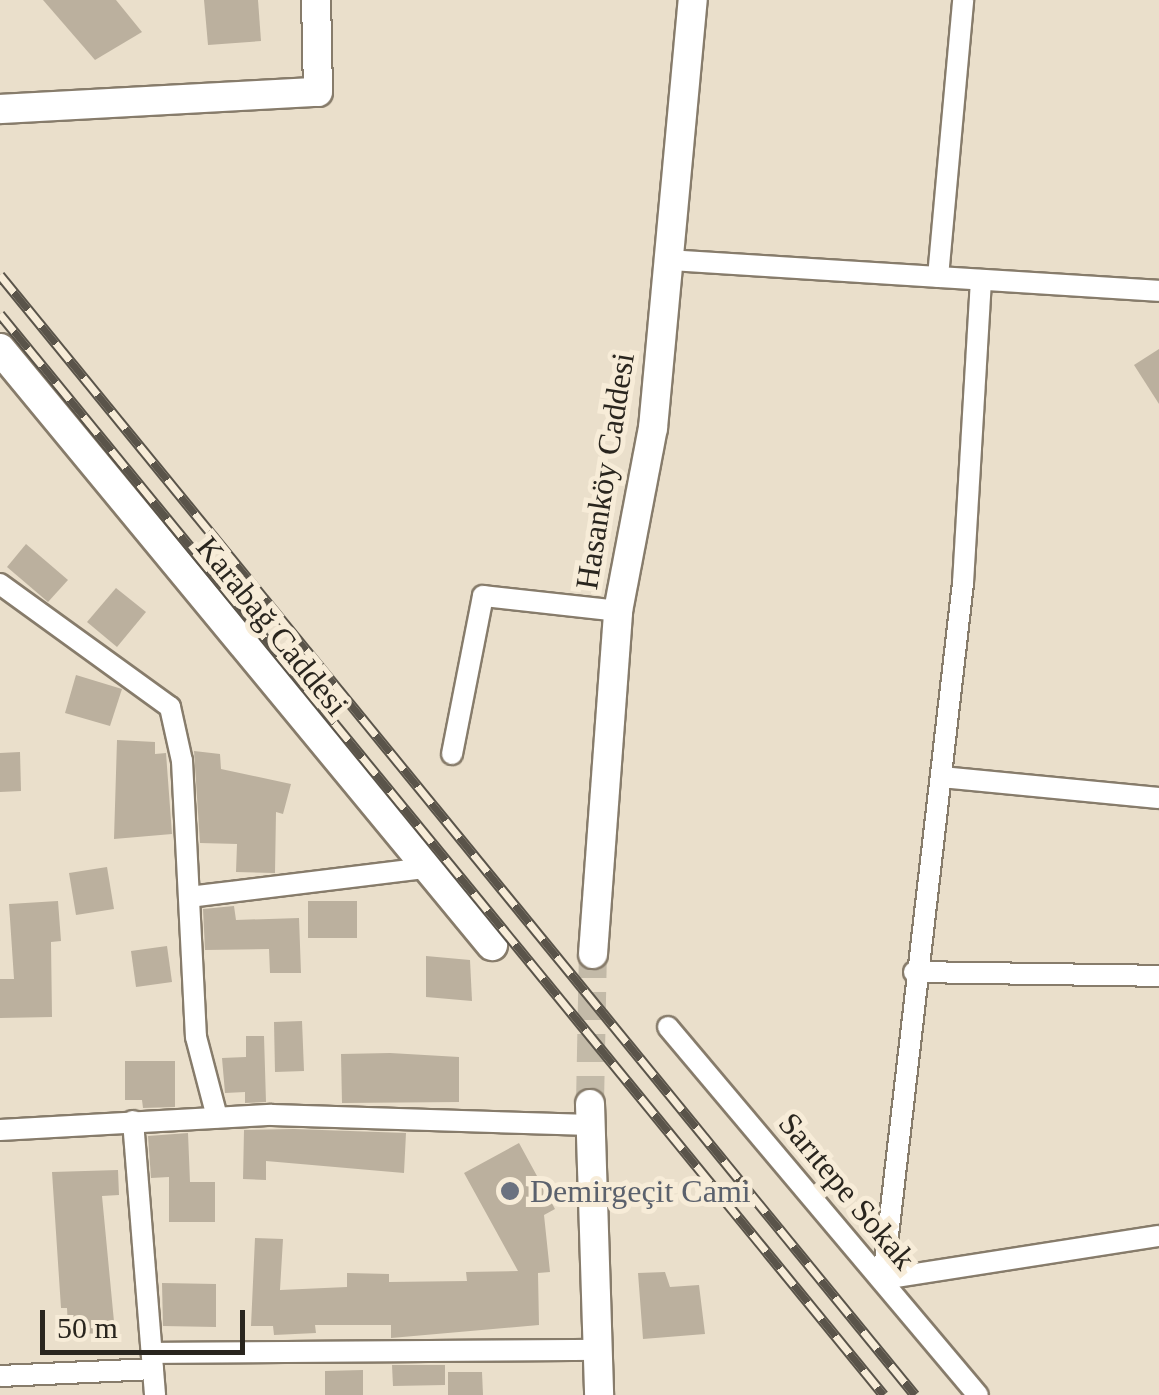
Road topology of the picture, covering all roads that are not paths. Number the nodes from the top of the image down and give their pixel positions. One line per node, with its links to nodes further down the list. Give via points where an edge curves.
1 (316, 0): 4 (street, via 318,92)
2 (693, 0): 5 (street, Hasanköy Caddesi)
3 (963, 0): 6 (street)
4 (0, 109)
5 (669, 260): 6 (street); 11 (street, Hasanköy Caddesi, via 654,428)
6 (938, 277): 7 (street)
7 (981, 280): 8 (street); 13 (street, via 963,583)
8 (1159, 291)
9 (0, 349): 15 (main road, Karabağ Caddesi)
10 (0, 584): 16 (street, via 170,706 182,761)
11 (618, 610): 12 (street, via 483,596); 18 (street, Hasanköy Caddesi)
12 (452, 754)
13 (941, 777): 14 (street); 19 (street)
14 (1159, 798)
15 (426, 868): 16 (street); 17 (main road, Karabağ Caddesi)
16 (189, 897): 23 (street, via 196,1037)
17 (492, 945)
18 (593, 954)
19 (914, 972): 20 (street); 27 (street)
20 (1159, 976)
21 (668, 1027): 27 (street, Sarıtepe Sokak)
22 (590, 1114): 23 (street); 28 (street)
23 (218, 1117): 24 (street)
24 (133, 1121): 25 (street); 29 (street)
25 (0, 1130)
26 (1159, 1236): 27 (street)
27 (883, 1279): 33 (street, Sarıtepe Sokak)
28 (598, 1350): 29 (street); 32 (street)
29 (152, 1361): 30 (street); 31 (street)
30 (0, 1376)
31 (155, 1395)
32 (599, 1395)
33 (978, 1395)

